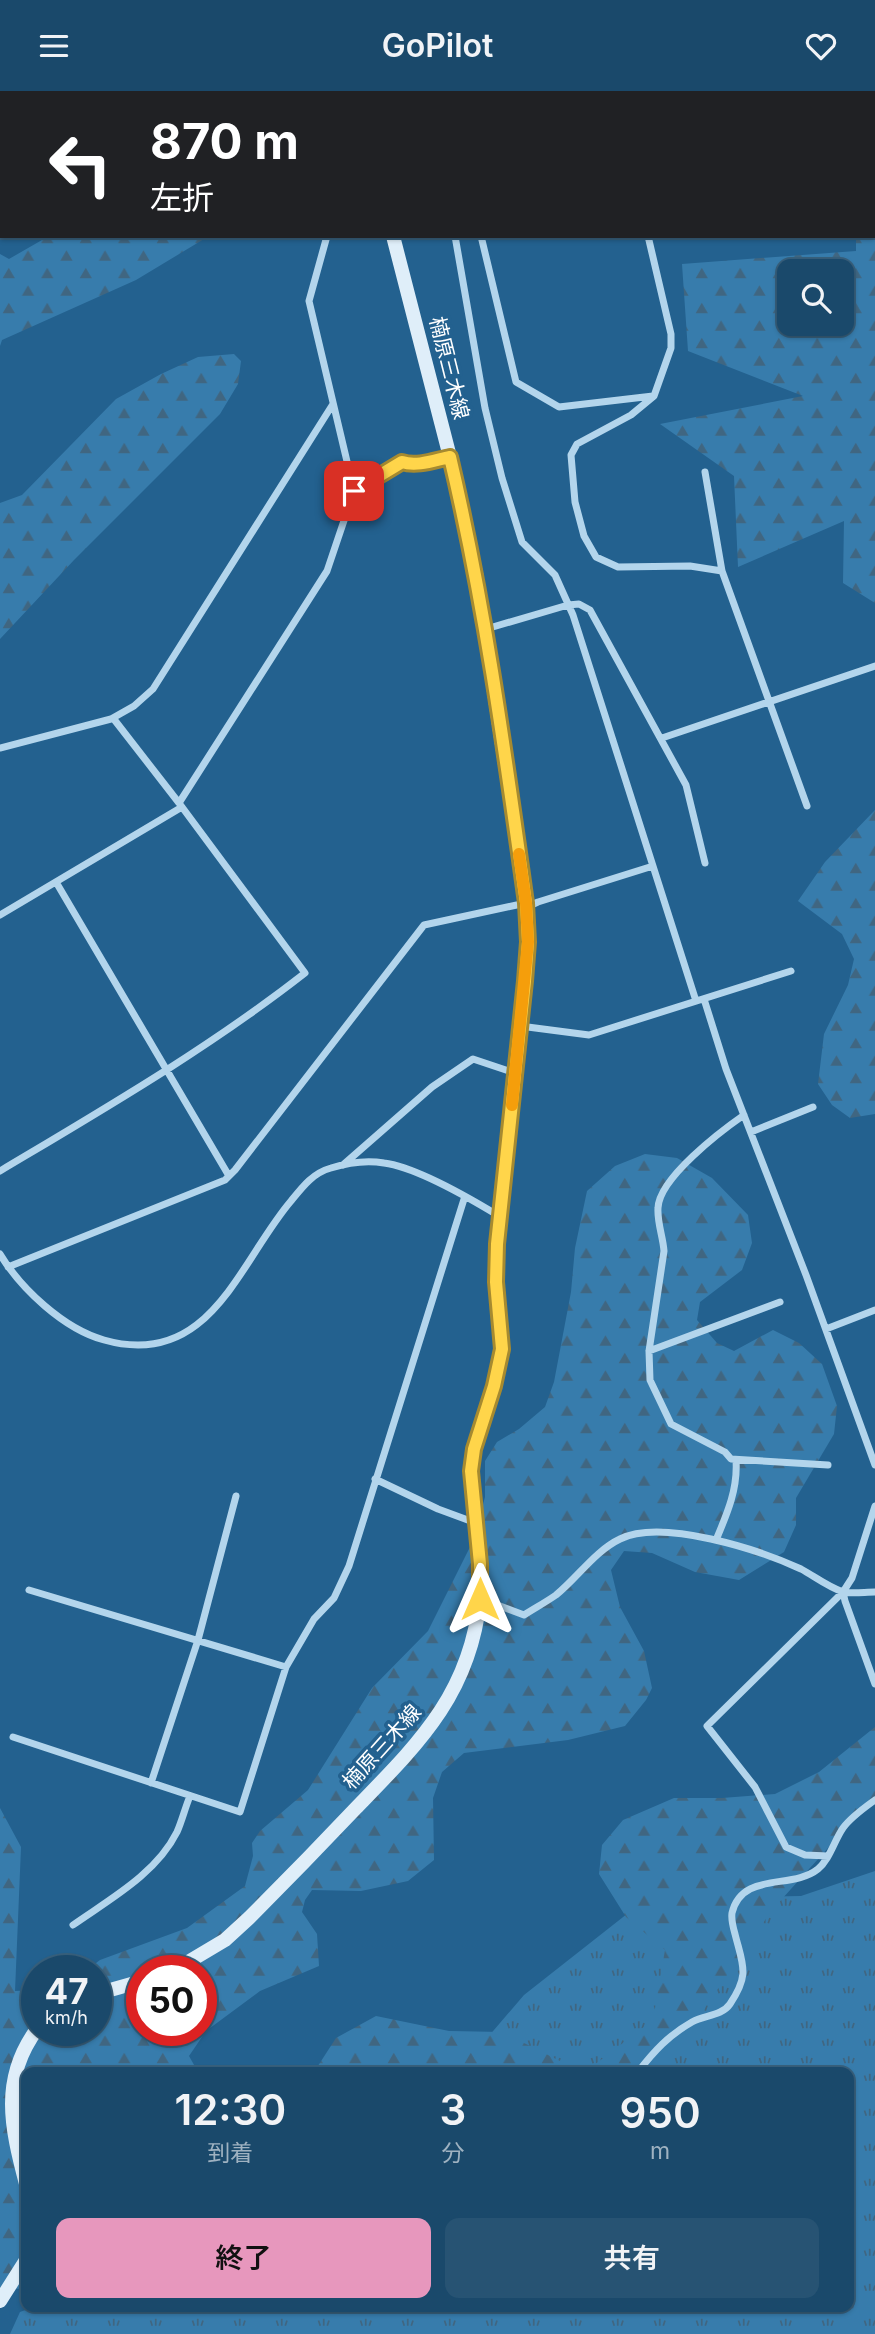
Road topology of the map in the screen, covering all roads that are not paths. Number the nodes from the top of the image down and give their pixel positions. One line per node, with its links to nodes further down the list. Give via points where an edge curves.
1 (326, 238): 7 (street, via 309,301)
2 (394, 238): 8 (main road, 楠原三木線)
3 (455, 238): 12 (street, via 502,478 523,542 555,575)
4 (481, 238): 6 (street, via 516,382 559,407)
5 (648, 238): 6 (street, via 671,334 671,348)
6 (654, 396): 11 (street, via 631,415 577,444 571,455 584,536 596,557 618,567 690,566)
7 (333, 404): 10 (street); 16 (street, via 153,689)
8 (450, 457): 10 (street, via 402,462); 13 (main road, 楠原三木線)
9 (705, 472): 11 (street)
10 (354, 491): 19 (street, via 327,571)
11 (722, 571): 15 (street)
12 (568, 605): 13 (street); 17 (street, via 590,610); 22 (street)
13 (486, 629): 24 (main road, 楠原三木線)
14 (875, 666): 15 (street)
15 (768, 702): 17 (street); 20 (street)
16 (113, 718): 18 (street); 19 (street)
17 (662, 738): 21 (street, via 686,785)
18 (0, 748)
19 (180, 805): 23 (street); 29 (street, via 305,973)
20 (807, 806)
21 (705, 863)
22 (653, 866): 24 (street); 27 (street)
23 (56, 882): 25 (street); 29 (street)
24 (526, 905): 28 (main road, 楠原三木線, via 528,942); 36 (street, via 424,925)
25 (0, 915)
26 (791, 971): 27 (street)
27 (700, 1000): 28 (street, via 589,1035); 32 (street)
28 (520, 1026): 30 (main road, 楠原三木線)
29 (168, 1071): 35 (street); 36 (street)
30 (515, 1073): 34 (street, via 474,1059 432,1087); 38 (main road, 楠原三木線)
31 (813, 1107): 33 (street)
32 (744, 1115): 33 (street); 44 (street, via 682,1167 659,1202 664,1251)
33 (751, 1132): 43 (street)
34 (342, 1165): 37 (street, via 371,1162 398,1166); 40 (street, via 309,1180 281,1212 230,1291 190,1329 173,1338 127,1345 87,1335 25,1288)
35 (0, 1171)
36 (229, 1176): 40 (street)
37 (465, 1196): 38 (street); 49 (street)
38 (500, 1216): 52 (main road, 楠原三木線, via 496,1282 502,1349 474,1449)
39 (0, 1254): 40 (street)
40 (8, 1267)
41 (780, 1302): 44 (street)
42 (875, 1310): 43 (street)
43 (826, 1329): 45 (street)
44 (649, 1351): 46 (street, via 650,1380 671,1424)
45 (872, 1446): 48 (street)
46 (736, 1461): 47 (street); 53 (street, via 728,1513)
47 (828, 1465)
48 (875, 1465)
49 (375, 1479): 52 (street); 59 (street, via 344,1580)
50 (236, 1496): 58 (street)
51 (875, 1506): 55 (street)
52 (475, 1523): 57 (main road, 楠原三木線)
53 (716, 1540): 55 (street, via 768,1555); 57 (street, via 644,1533 622,1537 555,1596 524,1615)
54 (29, 1590): 58 (street)
55 (844, 1592): 56 (street); 60 (street); 65 (street, via 707,1726 755,1787 786,1847 804,1855)
56 (875, 1593)
57 (480, 1599): 67 (main road, 楠原三木線, via 463,1667 448,1700 419,1742 249,1918)
58 (198, 1640): 59 (street); 62 (street)
59 (286, 1667): 63 (street, via 240,1812)
60 (875, 1684)
61 (13, 1737): 62 (street)
62 (151, 1783): 63 (street)
63 (190, 1796): 66 (street, via 177,1832 162,1854 133,1883)
64 (875, 1800): 65 (street, via 844,1827)
65 (828, 1856): 69 (street, via 817,1870 759,1884 741,1895 732,1925 744,1980 728,2007 673,2034)
66 (73, 1925)
67 (200, 1955)
68 (24, 2046): 70 (main road, via 10,2088 9,2116)
69 (642, 2067)
70 (21, 2164)
71 (21, 2268): 72 (main road)
72 (0, 2301)

